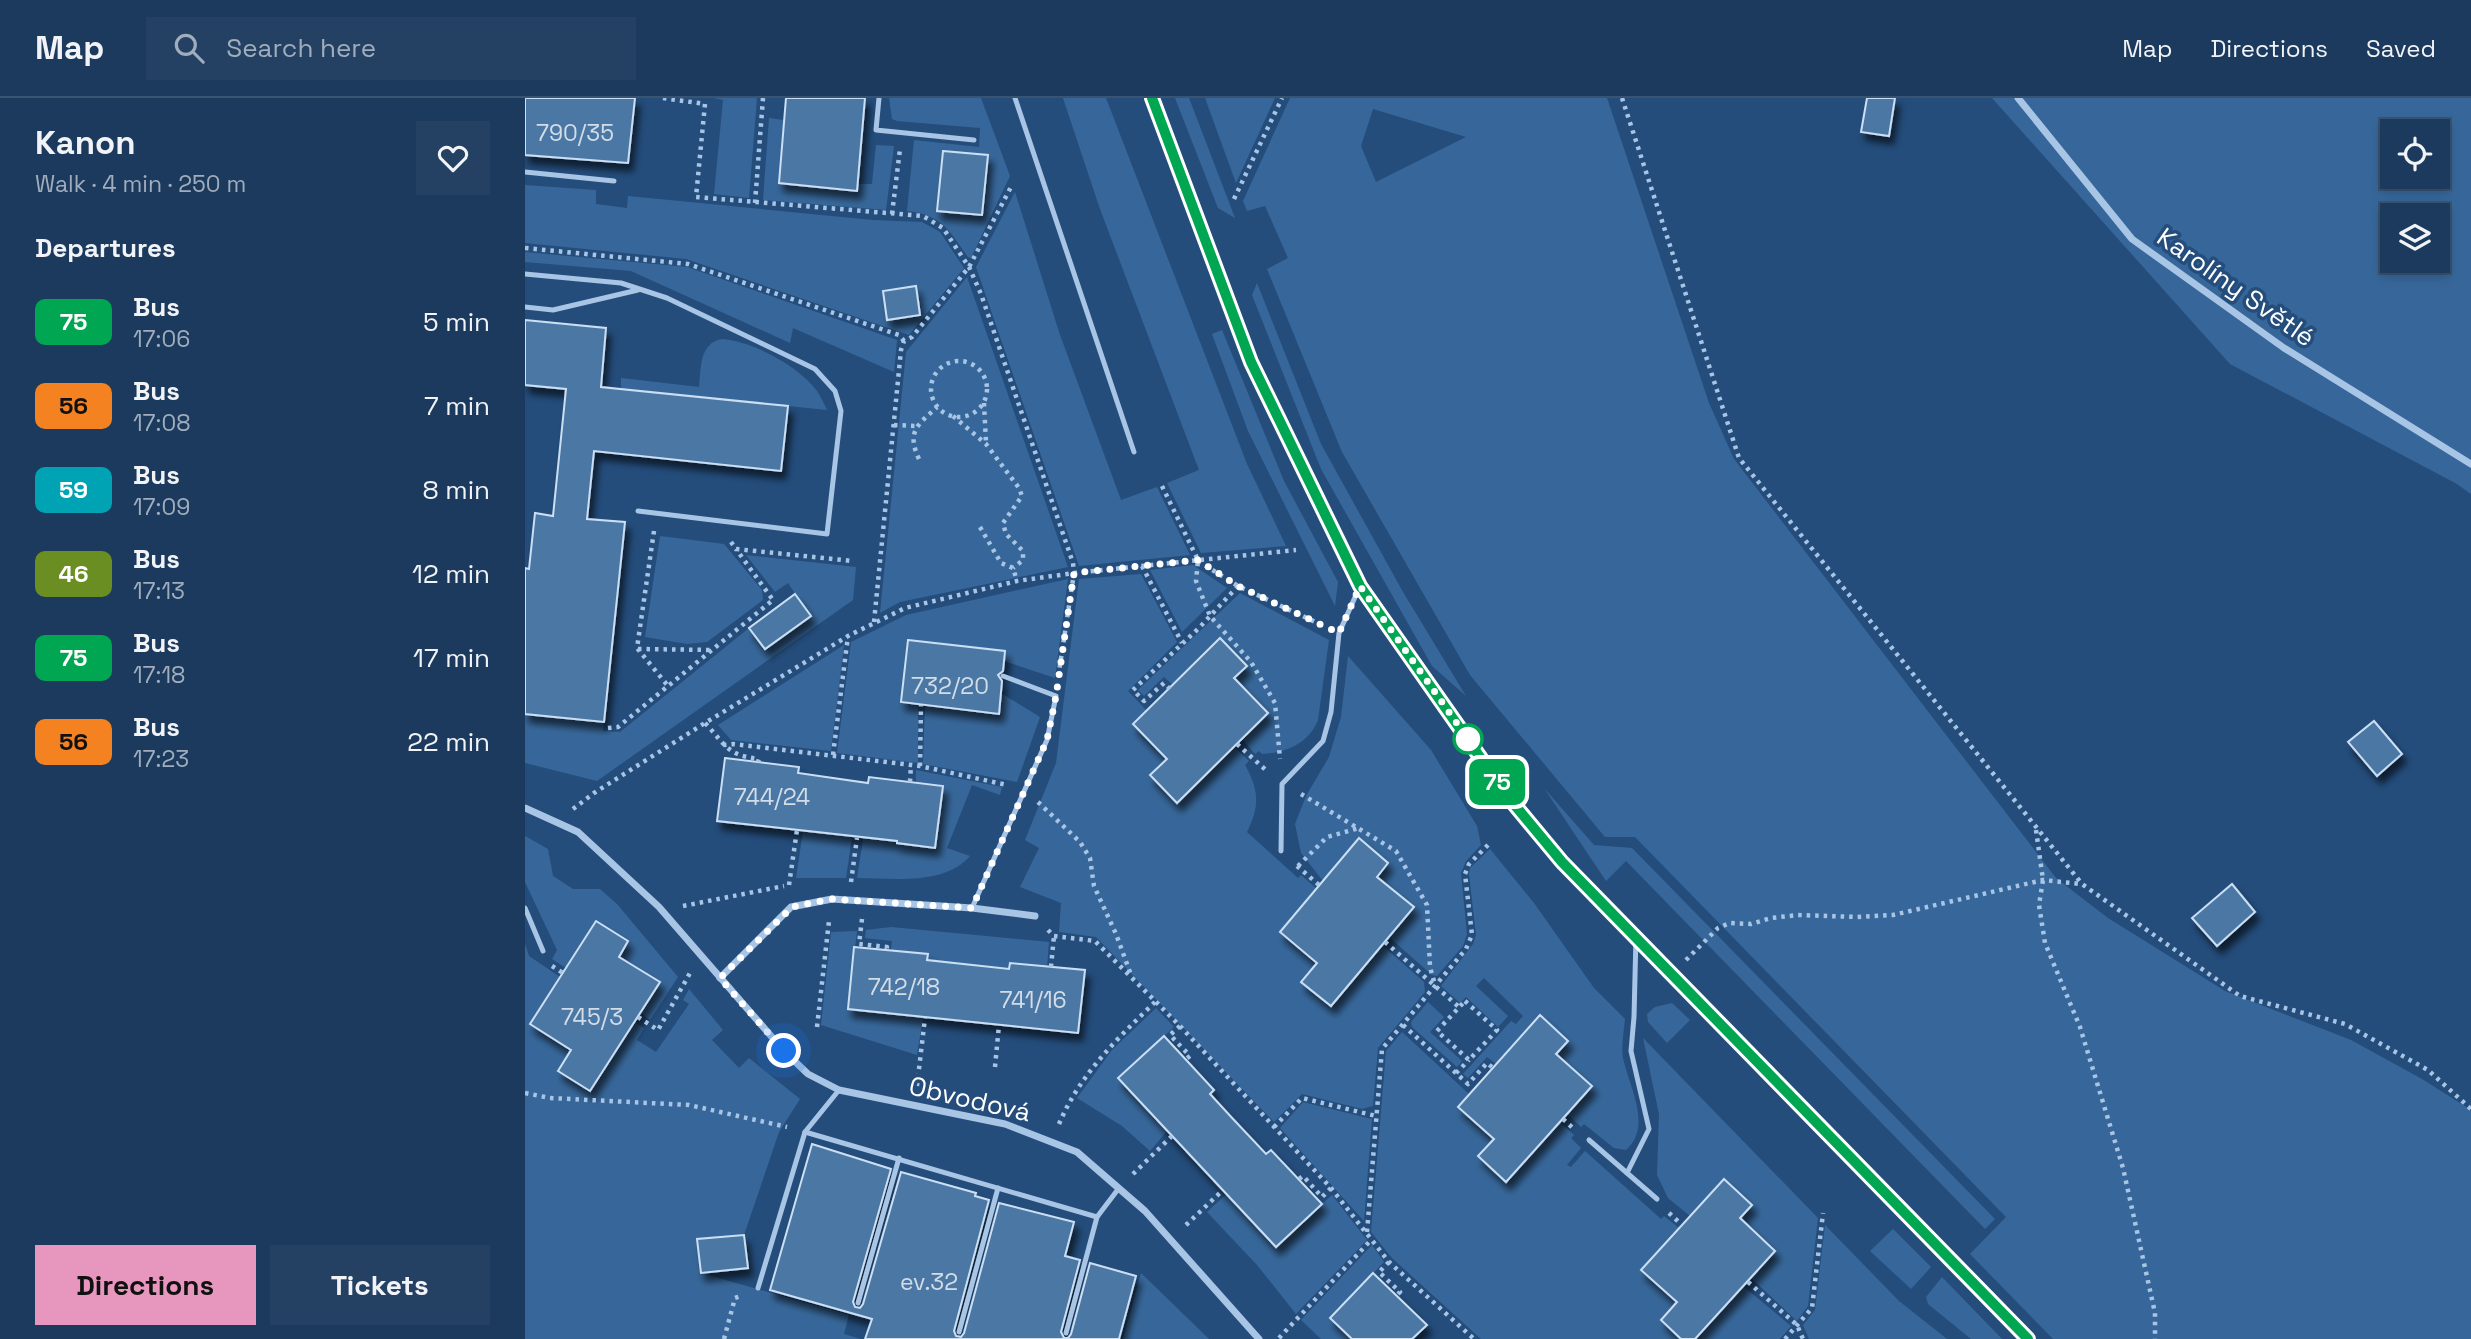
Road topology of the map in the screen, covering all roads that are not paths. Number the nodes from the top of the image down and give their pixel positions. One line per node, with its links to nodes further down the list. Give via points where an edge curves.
1 (879, 98): 5 (lane, via 876,130)
2 (1015, 98): 11 (lane)
3 (1152, 98): 14 (street, via 1251,362)
4 (2018, 98): 12 (street, Karolíny Světlé, via 2132,239 2284,348)
5 (974, 140)
6 (525, 172): 7 (lane)
7 (614, 181)
8 (525, 274): 9 (lane, via 621,283)
9 (642, 290): 10 (lane, via 553,310); 13 (lane, via 815,369 835,391 841,411 827,534)
10 (525, 307)
11 (1134, 452)
12 (2471, 464)
13 (638, 511)
14 (1360, 586): 17 (lane, via 1339,633 1331,712 1323,741 1282,784); 21 (street, via 1508,797 1562,862)
15 (1003, 676): 19 (lane, via 1056,696 1047,740)
16 (525, 808): 23 (street, Obvodová, via 578,832 662,911)
17 (1281, 851)
18 (525, 908): 22 (lane)
19 (972, 908): 20 (street); 23 (street, via 831,899 792,907)
20 (1035, 916)
21 (1636, 936): 28 (lane, via 1630,1051 1649,1129); 38 (street)
22 (543, 951)
23 (720, 978): 24 (street, Obvodová, via 808,1074)
24 (839, 1090): 25 (lane); 30 (street, Obvodová, via 1005,1124 1077,1152)
25 (805, 1132): 27 (lane); 33 (lane)
26 (1588, 1140): 28 (lane)
27 (899, 1158): 29 (lane); 34 (lane)
28 (1627, 1173): 31 (lane)
29 (997, 1188): 32 (lane); 35 (lane)
30 (1119, 1188): 32 (lane); 37 (street, Obvodová, via 1145,1210)
31 (1657, 1199)
32 (1097, 1217): 36 (lane)
33 (758, 1288)
34 (858, 1303)
35 (959, 1332)
36 (1066, 1333)
37 (1259, 1339)
38 (2028, 1339)

